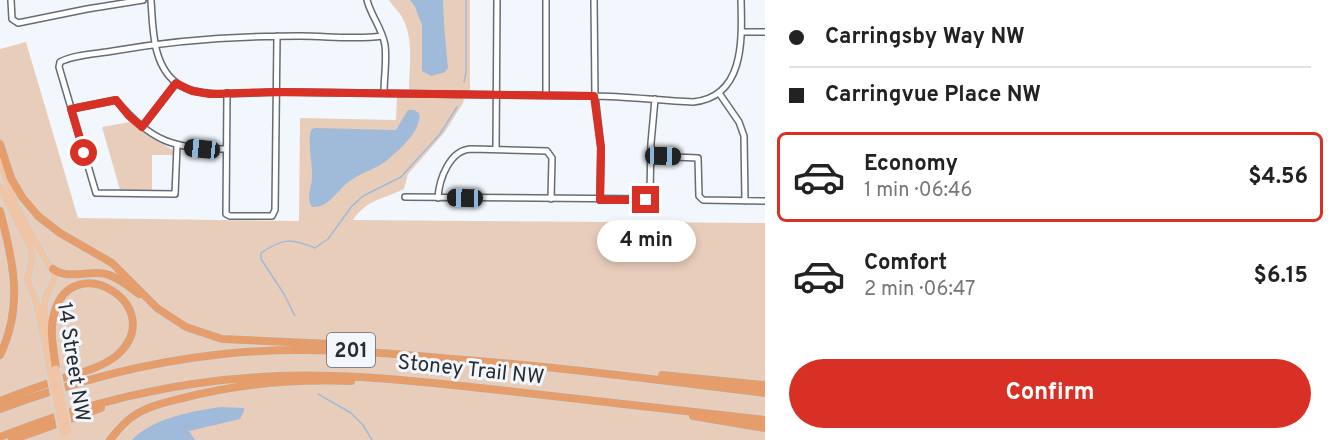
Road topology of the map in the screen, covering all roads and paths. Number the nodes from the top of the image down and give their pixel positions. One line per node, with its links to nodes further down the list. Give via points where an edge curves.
1 (11, 0): 9 (street, via 12,20 18,23)
2 (143, 0): 9 (street)
3 (151, 0): 14 (street)
4 (367, 0): 13 (street)
5 (497, 0): 20 (street)
6 (546, 0): 21 (street)
7 (594, 0): 22 (street)
8 (741, 0): 10 (street)
9 (109, 2)
10 (742, 32): 11 (street); 19 (street, via 735,70)
11 (765, 32)
12 (277, 36): 13 (street); 14 (street); 16 (street)
13 (382, 36): 18 (street)
14 (156, 44): 15 (street, via 161,64); 24 (street, via 60,62)
15 (176, 83): 17 (street, via 197,93); 25 (street)
16 (276, 92): 17 (street); 18 (street); 28 (street, via 272,216 226,214)
17 (227, 93): 28 (street)
18 (384, 93): 20 (street)
19 (719, 93): 23 (street, via 697,102); 37 (street, via 744,136)
20 (496, 95): 21 (street); 29 (street)
21 (546, 95): 22 (street)
22 (594, 96): 23 (street); 36 (street, via 601,148)
23 (655, 99): 30 (street)
24 (71, 109): 25 (street, via 116,100); 27 (street, via 96,194 175,194)
25 (142, 127): 27 (street)
26 (0, 144): 42 (highway, via 11,178 29,208 53,228 112,263)
27 (177, 146): 28 (street)
28 (226, 149)
29 (496, 149): 34 (street, via 462,151 443,174); 35 (street, via 550,153)
30 (651, 156): 36 (street, via 648,198); 37 (street, via 697,157 701,198)
31 (0, 161): 40 (main road, via 15,204)
32 (0, 187): 41 (main road, 14 Street NW, via 31,249)
33 (405, 197): 34 (street)
34 (438, 198): 35 (street)
35 (551, 199): 36 (street)
36 (600, 200)
37 (745, 201): 38 (street)
38 (765, 201)
39 (0, 211): 43 (highway, via 15,297 11,329)
40 (51, 267): 41 (main road, via 35,263); 42 (highway, via 65,274 99,273 114,277); 46 (main road, 14 Street NW, via 55,278 44,304)
41 (27, 273): 46 (main road, 14 Street NW)
42 (158, 308): 44 (highway, via 186,327 222,339 328,343)
43 (0, 355)
44 (486, 361): 45 (highway, Stoney Trail NW / 201); 53 (highway, Stoney Trail NW / 201, via 352,350 217,354 112,373)
45 (569, 369): 48 (highway); 50 (highway, Stoney Trail NW / 201)
46 (53, 370): 52 (highway, via 52,324 61,299 73,288 88,283 117,293 130,312 132,326 127,342 116,356); 56 (main road, 14 Street NW, bridge)
47 (420, 381): 49 (highway, Stoney Trail NW / 201, via 296,375 224,380); 51 (highway, Stoney Trail NW / 201); 60 (highway, via 315,381 207,392 143,410)
48 (765, 385)
49 (150, 392): 57 (highway, Stoney Trail NW / 201, via 80,409); 58 (highway)
50 (765, 393)
51 (555, 396): 54 (highway, Stoney Trail NW / 201); 55 (highway)
52 (0, 401)
53 (0, 410)
54 (765, 420)
55 (765, 428)
56 (65, 436): 59 (main road, 14 Street NW)
57 (0, 437)
58 (12, 440)
59 (70, 440)
60 (110, 440)

